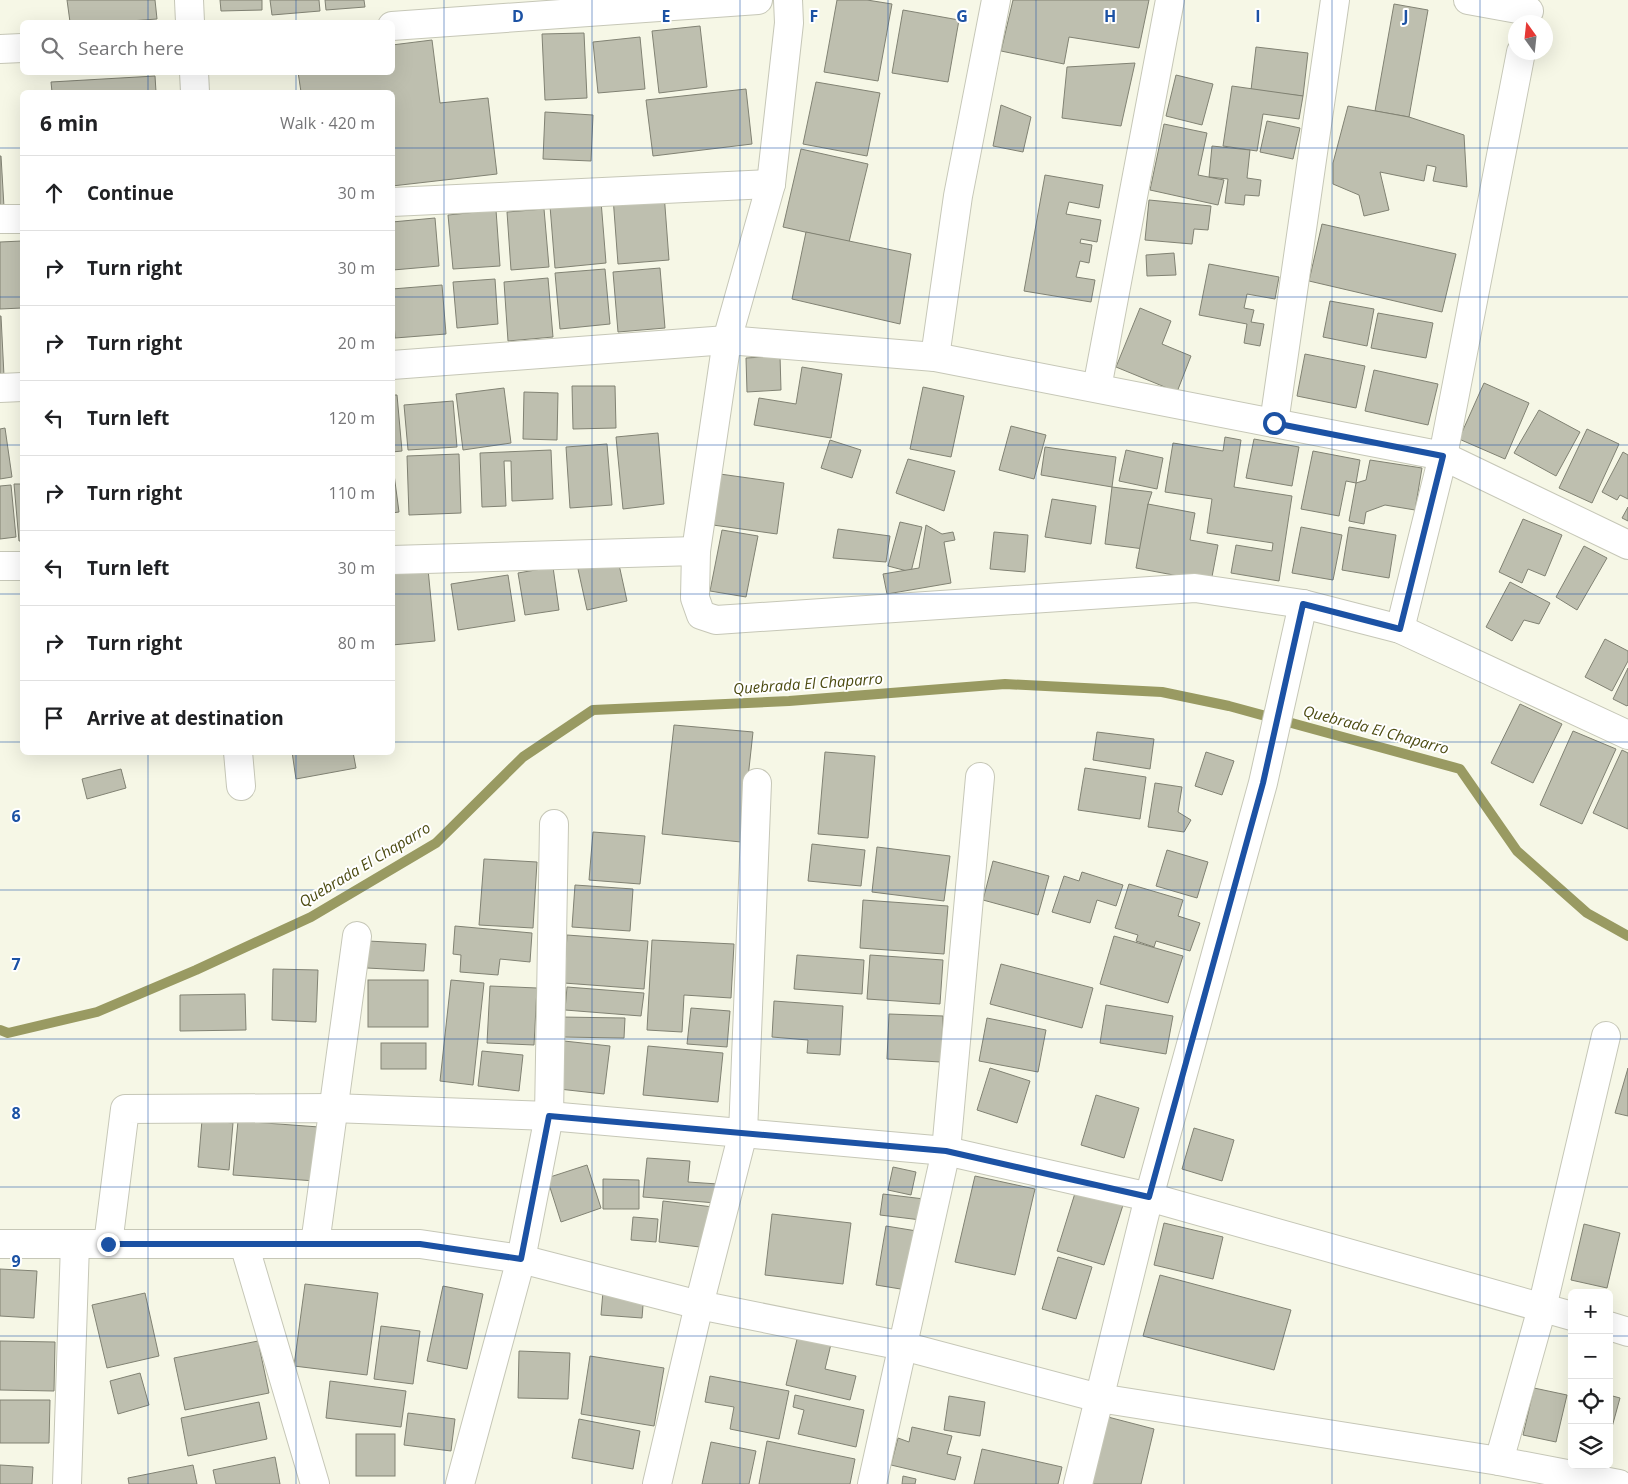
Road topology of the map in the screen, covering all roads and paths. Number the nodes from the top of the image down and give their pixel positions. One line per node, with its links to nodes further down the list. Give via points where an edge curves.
1 (189, 0): 9 (street)
2 (758, 0): 10 (street)
3 (788, 0): 16 (street, via 789,23)
4 (996, 0): 21 (street, via 958,196)
5 (1170, 0): 25 (street)
6 (1335, 0): 26 (street)
7 (1468, 0): 8 (street)
8 (1528, 11)
9 (190, 20)
10 (395, 26)
11 (20, 48): 12 (street)
12 (0, 49)
13 (1519, 60): 27 (street)
14 (194, 75): 15 (street)
15 (195, 90)
16 (771, 184): 17 (street); 20 (street)
17 (395, 202)
18 (20, 218): 19 (street)
19 (0, 220)
20 (727, 340): 21 (street); 22 (street); 29 (street)
21 (935, 357): 25 (street)
22 (395, 365)
23 (0, 388): 24 (street)
24 (20, 388)
25 (1097, 388): 26 (street)
26 (1274, 423): 27 (street)
27 (1443, 456): 28 (street); 34 (street)
28 (1628, 545)
29 (696, 551): 30 (street); 33 (street, via 695,598 701,615 716,620 1195,588)
30 (395, 560)
31 (0, 566): 32 (street)
32 (20, 566)
33 (1303, 604): 34 (street); 47 (street, via 1263,783)
34 (1400, 629): 35 (street)
35 (1628, 735)
36 (238, 755): 39 (street)
37 (980, 777): 46 (street)
38 (757, 783): 45 (street)
39 (241, 786)
40 (554, 824): 44 (street)
41 (357, 936): 43 (street)
42 (1606, 1036): 55 (street)
43 (332, 1108): 44 (street); 50 (street, via 125,1109); 52 (street)
44 (549, 1116): 45 (street); 53 (street)
45 (743, 1133): 46 (street); 54 (street)
46 (946, 1151): 47 (street); 59 (street)
47 (1149, 1197): 55 (street); 60 (street)
48 (0, 1244): 49 (street)
49 (76, 1244): 50 (street); 62 (street)
50 (108, 1244): 51 (street)
51 (244, 1244): 52 (street); 63 (street)
52 (315, 1244): 53 (street, via 420,1244)
53 (521, 1259): 54 (street); 64 (street)
54 (699, 1306): 59 (street); 65 (street)
55 (1542, 1308): 56 (street); 61 (street)
56 (1568, 1315)
57 (1613, 1327): 58 (street)
58 (1628, 1332)
59 (903, 1346): 60 (street); 66 (street)
60 (1099, 1398): 61 (street); 67 (street)
61 (1499, 1461): 68 (street)
62 (67, 1484)
63 (316, 1484)
64 (460, 1484)
65 (657, 1484)
66 (872, 1484)
67 (1078, 1484)
68 (1619, 1484)

